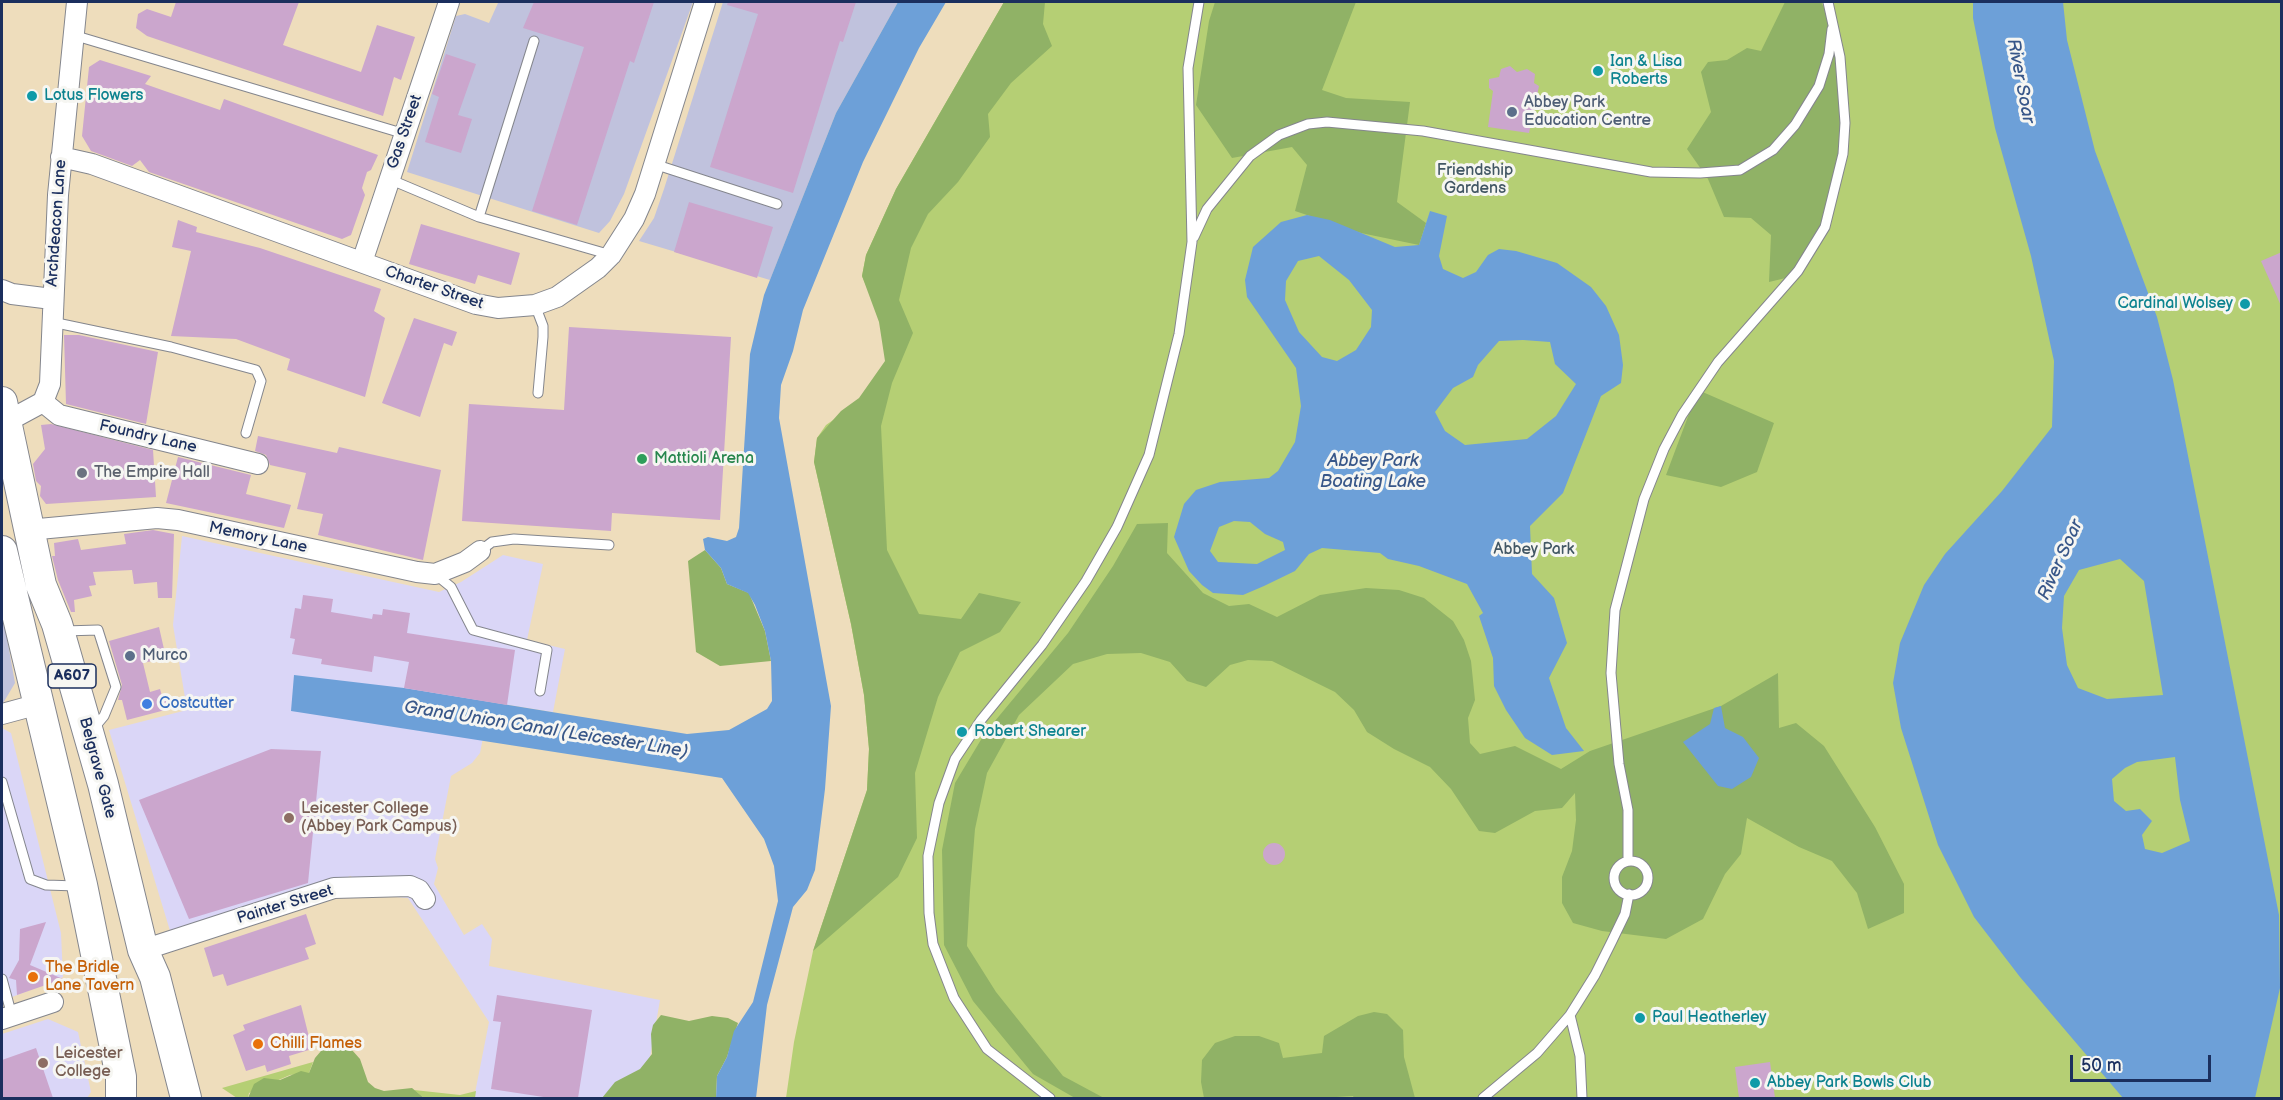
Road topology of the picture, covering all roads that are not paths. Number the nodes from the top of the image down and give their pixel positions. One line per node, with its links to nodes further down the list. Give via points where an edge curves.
1 (77, 2): 7 (street, Archdeacon Lane)
2 (449, 2): 9 (street, Gas Street)
3 (705, 2): 11 (street, Charter Street)
4 (1199, 2): 15 (lane, via 1188,68)
5 (1828, 2): 6 (lane)
6 (1833, 18): 15 (lane, via 1829,54 1819,86 1773,150 1740,170 1651,172 1423,131 1327,122 1308,124 1279,135 1250,156 1207,209); 38 (lane, via 1845,123 1843,154 1825,227 1798,271 1718,362 1684,411 1644,499 1626,561 1615,610 1611,665 1619,764 1628,810)
7 (73, 35): 9 (lane); 10 (street, Archdeacon Lane)
8 (534, 41): 14 (lane)
9 (405, 134): 12 (street, Gas Street)
10 (61, 157): 17 (street, Charter Street, via 92,164); 19 (street, Archdeacon Lane)
11 (654, 164): 13 (lane); 16 (street, Charter Street, via 634,219)
12 (389, 178): 14 (lane); 17 (street, Gas Street)
13 (777, 204)
14 (479, 217): 16 (lane)
15 (1192, 242): 49 (lane, via 1179,334 1149,455 1117,526 1086,581 955,759 939,803 928,856 933,945 954,998 987,1049)
16 (611, 255): 20 (street, Charter Street, via 575,286)
17 (362, 262): 20 (street, Charter Street, via 476,304 498,308)
18 (2, 290): 19 (street)
19 (52, 298): 21 (street, Archdeacon Lane)
20 (535, 305): 22 (lane, via 543,337)
21 (50, 322): 23 (street, Archdeacon Lane, via 50,384); 25 (lane, via 181,349 256,370 261,381)
22 (538, 393)
23 (43, 402): 24 (street); 26 (street, Foundry Lane, via 59,415)
24 (4, 412): 27 (main road, Belgrave Gate / A607)
25 (246, 433)
26 (258, 464)
27 (28, 530): 31 (street, Memory Lane, via 168,519); 32 (main road, Belgrave Gate / A607, via 41,585)
28 (609, 545): 30 (lane, via 514,539 492,542)
29 (2, 551): 34 (main road, A607)
30 (480, 551): 31 (street)
31 (435, 574): 33 (lane, via 451,587 473,630 547,650)
32 (59, 631): 36 (main road, Belgrave Gate / A607); 36 (lane, via 98,630 116,687 104,716)
33 (540, 691)
34 (39, 704): 35 (street); 39 (main road, A607)
35 (2, 714)
36 (88, 733): 42 (main road, Belgrave Gate / A607)
37 (2, 782): 39 (lane, via 30,879 46,885)
38 (1628, 861): 40 (lane, via 1618,867 1614,877 1620,890); 40 (lane, via 1643,866 1647,875 1643,889)
39 (82, 885): 47 (main road, A607, via 121,1077)
40 (1629, 894): 45 (lane, via 1612,941)
41 (425, 899): 42 (street, Painter Street, via 410,886 334,888)
42 (143, 950): 48 (main road, Belgrave Gate / A607, via 155,977)
43 (2, 979): 46 (lane)
44 (53, 1002): 46 (street)
45 (1570, 1015): 50 (lane, via 1537,1053); 51 (lane, via 1580,1056)
46 (7, 1017)
47 (121, 1098)
48 (186, 1098)
49 (1050, 1098)
50 (1483, 1098)
51 (1582, 1098)

